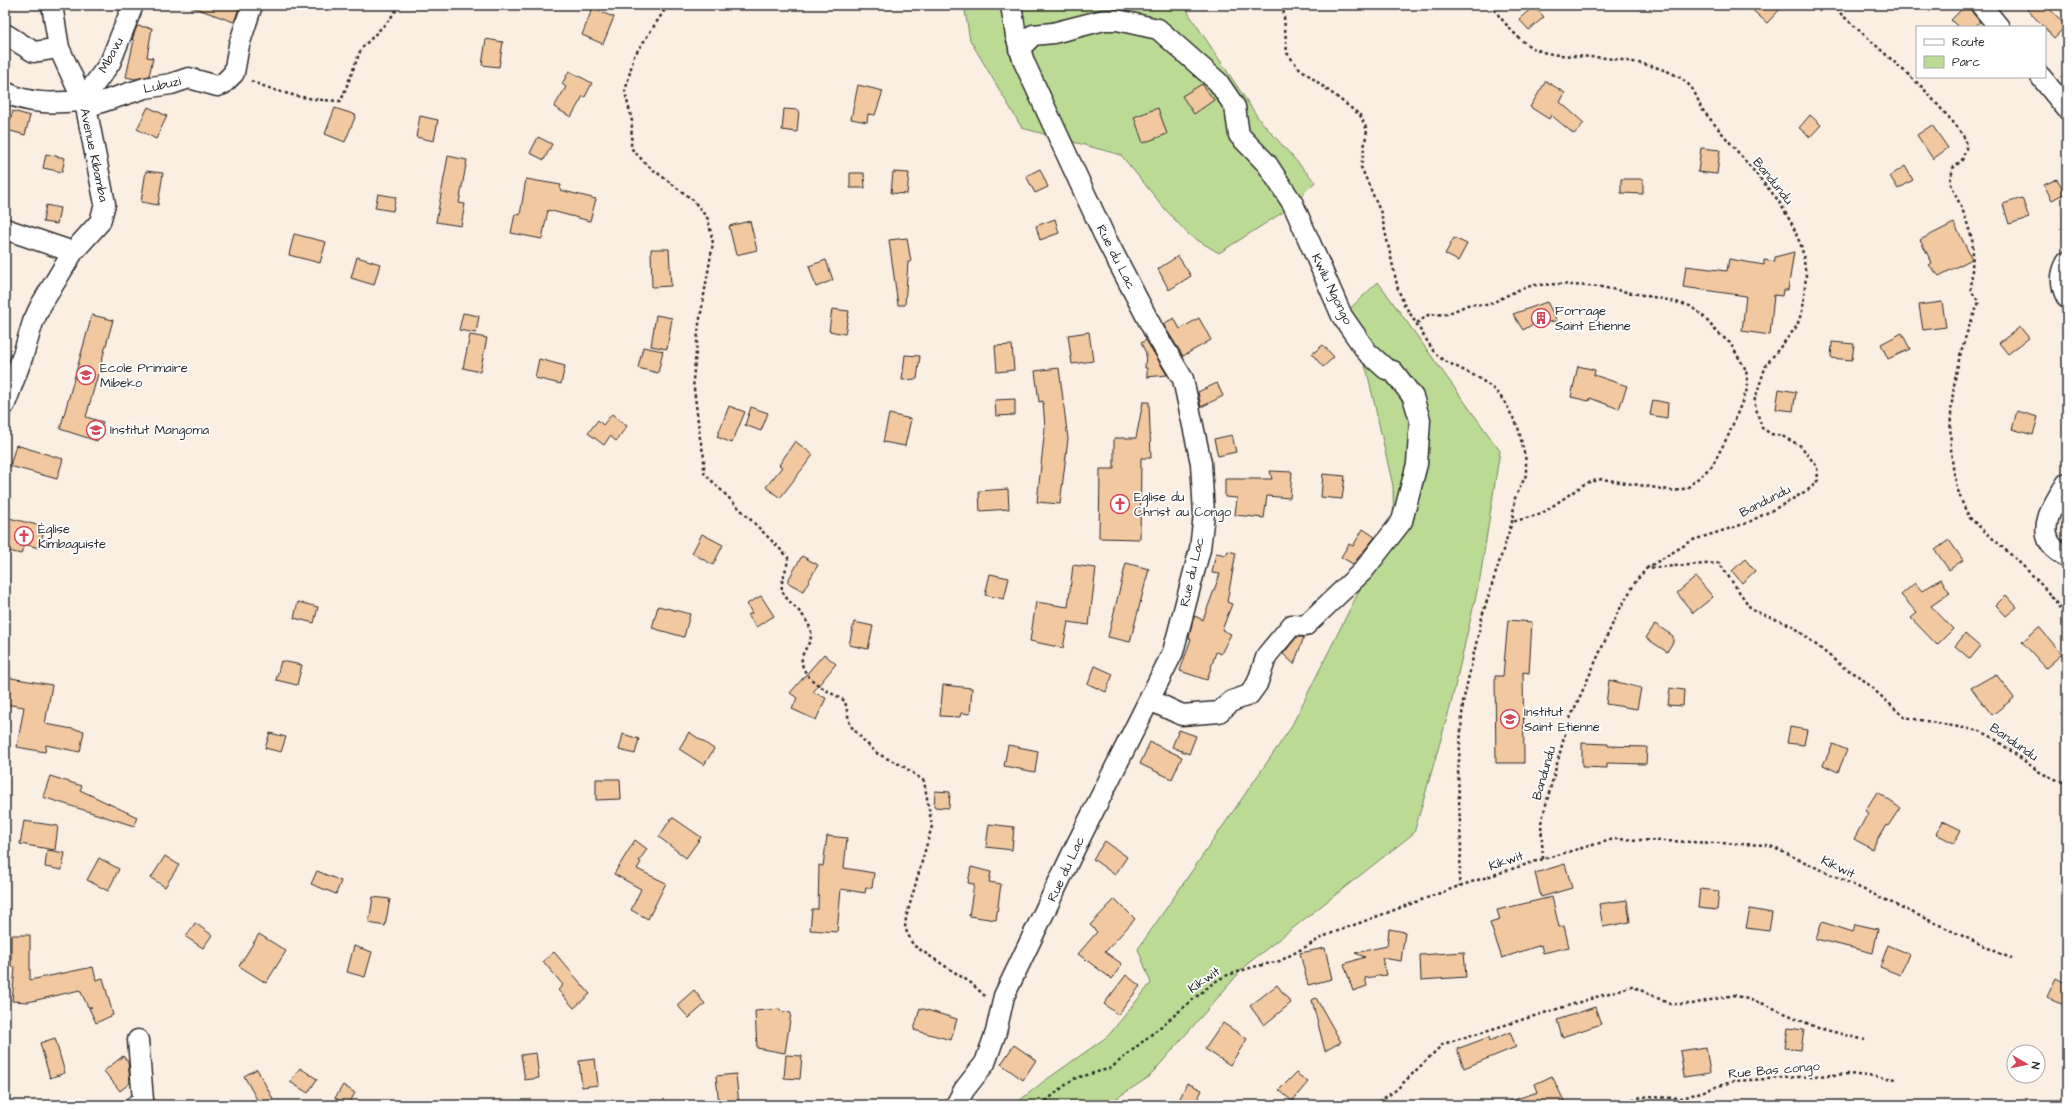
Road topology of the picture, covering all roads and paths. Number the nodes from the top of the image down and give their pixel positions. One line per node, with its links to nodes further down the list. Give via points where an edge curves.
1 (52, 5): 13 (street, Avenue Kibamba)
2 (133, 5): 18 (street, Mbavu, via 110,62)
3 (252, 5): 15 (street, via 239,45)
4 (400, 5): 15 (path, via 361,49 341,101 310,100 286,94)
5 (668, 5): 36 (path, via 634,56 625,92 632,121 631,148 647,165 693,200 708,219 713,243 699,324 693,380 704,473 788,557 782,592 802,614 811,632 810,644 803,654 805,672 819,686 845,701 850,725 878,754 903,766 924,781 932,826 906,918 905,928 913,945 970,983)
6 (1011, 5): 14 (street, Rue du Lac)
7 (1283, 5): 24 (path, via 1289,57 1298,67 1360,114 1364,122 1367,130 1361,167 1381,213 1398,289)
8 (1490, 5): 29 (path, Bandundu, via 1517,36 1533,48 1554,55 1592,57 1652,66 1664,69 1687,82 1701,108 1778,200 1802,248 1806,275 1803,308 1797,326 1766,365 1754,402 1762,428 1801,446 1817,467 1818,480 1811,488 1786,503 1746,523 1693,540)
9 (1831, 5): 30 (path, via 1922,87 1966,140 1962,160 1953,168 1950,182 1972,239 1971,291 1979,302 1963,342 1952,394 1952,449 1956,484 1962,505 1970,518 2056,600)
10 (1981, 5): 11 (street)
11 (1998, 26)
12 (5, 34): 13 (street, via 34,52)
13 (59, 48): 18 (street, Avenue Kibamba)
14 (1019, 50): 31 (street, Rue du Lac, via 1104,235 1154,331 1183,378 1190,406 1201,463 1203,491 1204,514 1200,549 1173,652); 31 (street, Kwilu Ngongo, via 1033,35 1053,33 1104,20 1117,20 1158,30 1218,82 1235,107 1239,134 1267,164 1293,204 1342,316 1367,352 1386,369 1393,370 1413,397 1420,420 1417,464 1402,521 1363,571 1305,626 1292,625 1281,637 1267,655 1257,684 1249,695 1232,701 1219,712 1182,716)
15 (234, 73): 18 (street, Lubuzi, via 223,84 217,86 189,78)
16 (2042, 78): 19 (street)
17 (5, 92): 18 (street, via 15,98 47,103)
18 (84, 104): 21 (street, Avenue Kibamba, via 105,204 100,222)
19 (2067, 109)
20 (5, 229): 21 (street)
21 (73, 252): 25 (street, Avenue Kibamba, via 33,322)
22 (2064, 266): 23 (street, via 2062,280)
23 (2067, 298)
24 (1417, 324): 27 (path, via 1434,352 1443,360 1479,378 1496,390 1518,428 1526,461 1526,475 1516,498); 27 (path, via 1428,315 1447,314 1470,304 1488,305 1534,285 1601,287 1690,306 1730,342 1746,370 1748,387 1729,434 1712,466 1687,488 1675,491 1602,479 1586,483 1541,514)
25 (5, 404)
26 (2067, 483): 28 (street, via 2050,508 2047,528 2053,548)
27 (1512, 522): 34 (path, via 1482,613 1463,702 1458,774 1461,849)
28 (2067, 557)
29 (1647, 568): 32 (path, Bandundu, via 1719,563 1752,610 1793,626 1843,667 1859,676 1904,717 1980,731 2041,773); 33 (path, Bandundu, via 1636,581 1617,614 1568,723 1541,823)
30 (2067, 620)
31 (1150, 700): 36 (street, Rue du Lac, via 1075,848)
32 (2067, 784)
33 (1543, 859): 34 (path, Kikwit); 35 (path, Kikwit, via 1614,840 1768,844)
34 (1459, 886): 42 (path, Kikwit, via 1327,935 1280,961 1225,976 1213,983 1111,1068 1073,1079)
35 (2012, 959)
36 (1000, 1010): 41 (street, Rue du Lac, via 996,1032 984,1063)
37 (138, 1040): 40 (street, via 144,1100)
38 (1865, 1040): 43 (path, via 1818,1028 1764,1004 1734,995 1692,1004 1670,1004 1632,986 1443,1044 1396,1090)
39 (1897, 1079): 44 (path, Rue Bas congo, via 1848,1074 1734,1081 1683,1098 1642,1097)
40 (136, 1105)
41 (956, 1105)
42 (1041, 1105)
43 (1374, 1105)
44 (1608, 1105)

